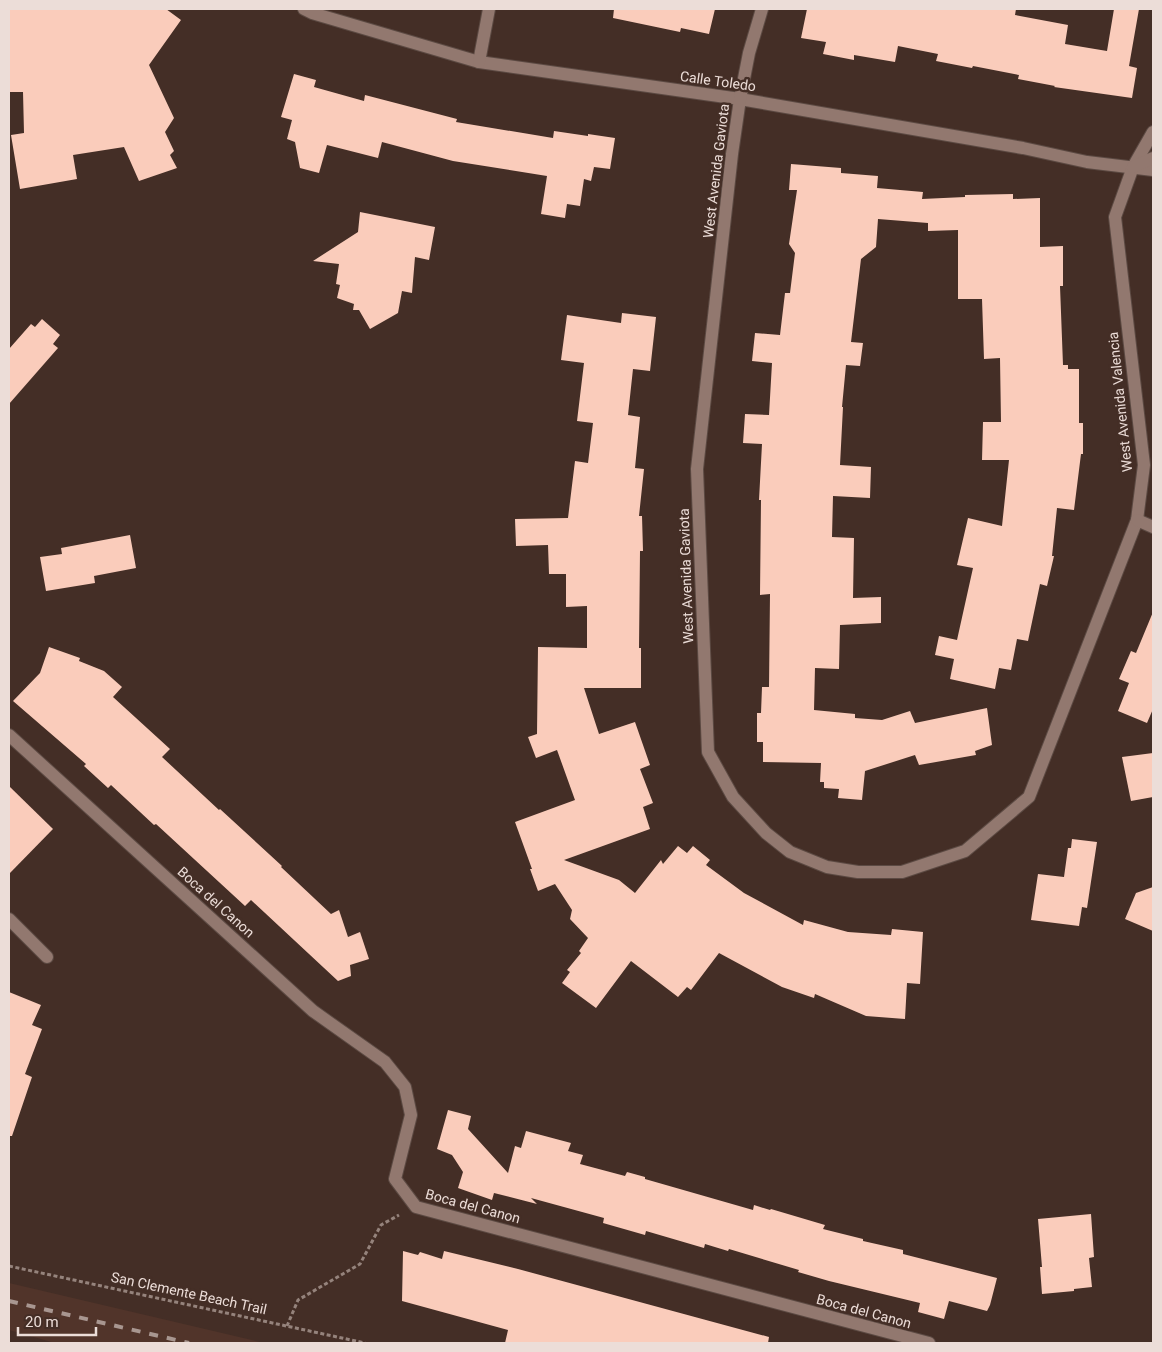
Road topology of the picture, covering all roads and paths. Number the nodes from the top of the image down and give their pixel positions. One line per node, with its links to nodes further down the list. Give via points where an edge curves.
1 (304, 9): 4 (street, Calle Toledo)
2 (489, 9): 4 (street)
3 (762, 9): 5 (street, West Avenida Gaviota)
4 (479, 62): 5 (street, Calle Toledo)
5 (740, 99): 8 (street, Calle Toledo, via 1088,162); 13 (street, West Avenida Gaviota, via 697,469 708,752 733,798 790,852 827,867 858,872 902,872 965,850)
6 (1153, 132): 8 (street, West Avenida Valencia)
7 (1153, 158): 8 (street)
8 (1133, 167): 9 (street, Calle Toledo); 10 (street, West Avenida Valencia, via 1115,217 1144,465)
9 (1153, 170)
10 (1137, 520): 11 (street); 13 (street, West Avenida Valencia)
11 (1153, 526)
12 (9, 734): 16 (street, Boca del Canon, via 314,1011 385,1062 405,1087 411,1115 395,1179)
13 (1029, 797)
14 (9, 919): 15 (street)
15 (47, 957)
16 (416, 1207): 18 (path, via 381,1225 360,1264 298,1300); 20 (street, Boca del Canon)
17 (9, 1266): 18 (path, San Clemente Beach Trail)
18 (287, 1326): 19 (path, San Clemente Beach Trail)
19 (365, 1343)
20 (929, 1343)

